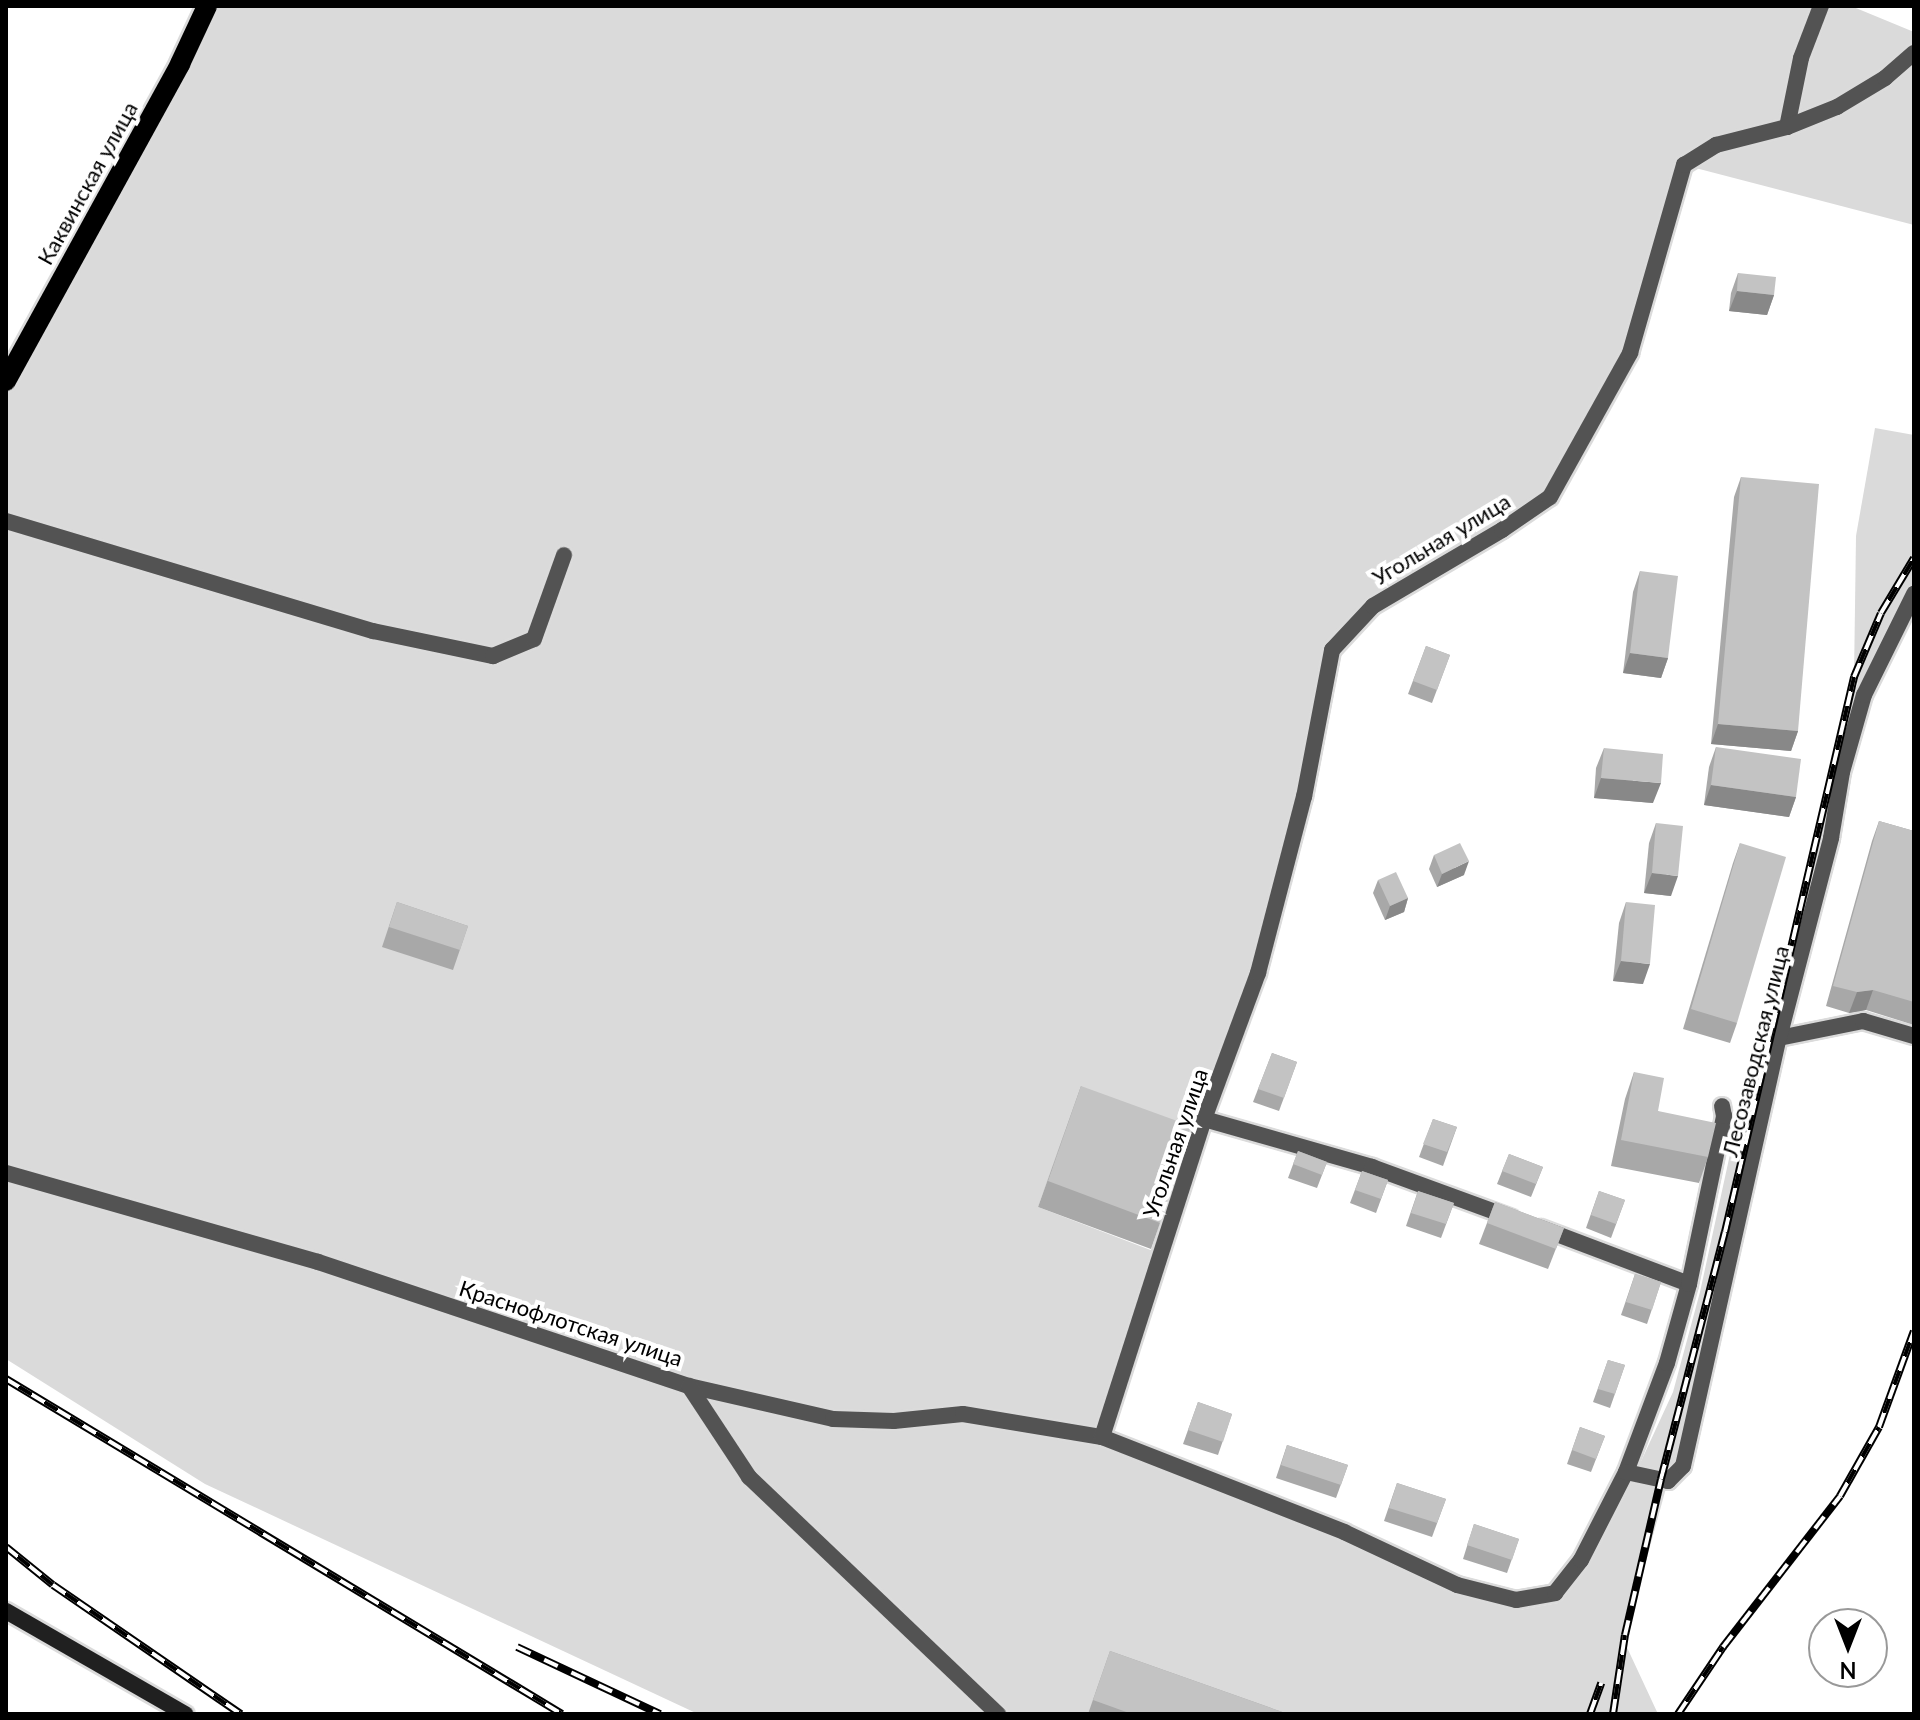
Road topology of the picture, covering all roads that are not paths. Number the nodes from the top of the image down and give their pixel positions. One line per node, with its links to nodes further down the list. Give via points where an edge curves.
1 (207, 6): 5 (main road, Каквинская улица)
2 (1821, 6): 4 (street, via 1801,58)
3 (1914, 53): 4 (street, Угольная улица, via 1837,107)
4 (1787, 127): 12 (street, Угольная улица, via 1716,145 1684,165 1630,353 1550,497 1373,606 1332,650 1276,909)
5 (6, 381)
6 (6, 521): 7 (street, via 373,631 493,656 534,639)
7 (564, 555)
8 (1914, 594): 10 (street, Лесозаводская улица, via 1864,695)
9 (1914, 1036): 10 (street, via 1863,1021)
10 (1779, 1038): 17 (street, Лесозаводская улица, via 1683,1466 1668,1481)
11 (1722, 1106): 14 (street)
12 (1204, 1119): 14 (street, via 1372,1167); 16 (street, Угольная улица)
13 (6, 1173): 15 (street, Краснофлотская улица, via 318,1262)
14 (1689, 1284): 17 (street, via 1667,1363)
15 (689, 1386): 16 (street, via 833,1419 894,1421 963,1414); 20 (street, Краснофлотская улица, via 749,1477)
16 (1102, 1437): 17 (street, via 1344,1532 1457,1585 1516,1600 1555,1593 1581,1560)
17 (1626, 1472)
18 (6, 1611): 19 (main road)
19 (185, 1714)
20 (998, 1714)

